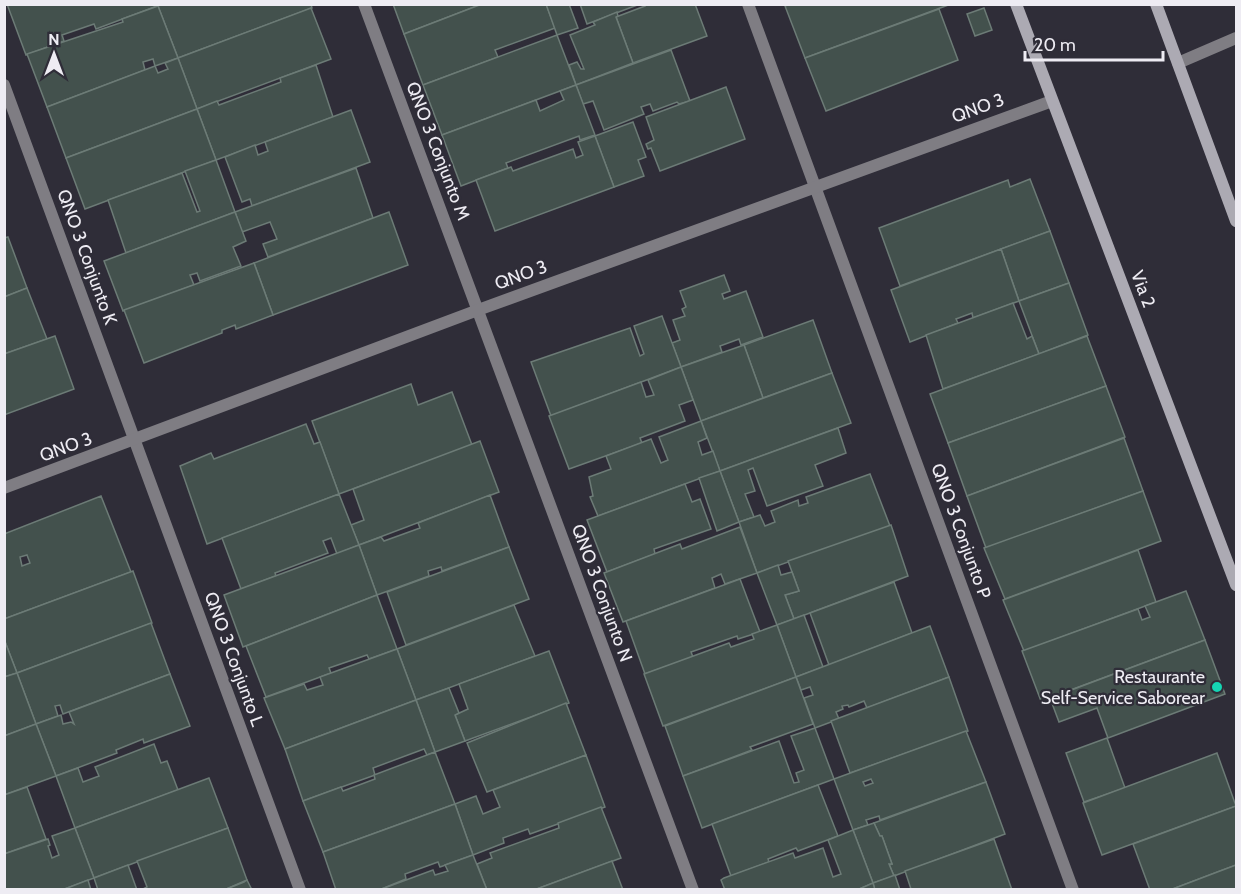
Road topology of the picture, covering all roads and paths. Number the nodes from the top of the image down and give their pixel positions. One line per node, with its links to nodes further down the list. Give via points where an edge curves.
1 (364, 4): 11 (street, QNO 3 Conjunto M)
2 (748, 4): 9 (street, QNO 3 Conjunto P)
3 (1016, 4): 8 (main road, Via 2)
4 (1156, 4): 6 (main road)
5 (1236, 38): 6 (street)
6 (1178, 63): 10 (main road)
7 (4, 85): 12 (street, QNO 3 Conjunto K)
8 (1052, 101): 9 (street, QNO 3); 14 (main road, Via 2)
9 (815, 186): 11 (street, QNO 3); 17 (street, QNO 3 Conjunto P)
10 (1236, 221)
11 (478, 310): 12 (street, QNO 3); 16 (street, QNO 3 Conjunto N)
12 (136, 440): 13 (street, QNO 3); 15 (street, QNO 3 Conjunto L)
13 (4, 488)
14 (1236, 585)
15 (300, 890)
16 (693, 890)
17 (1073, 890)

